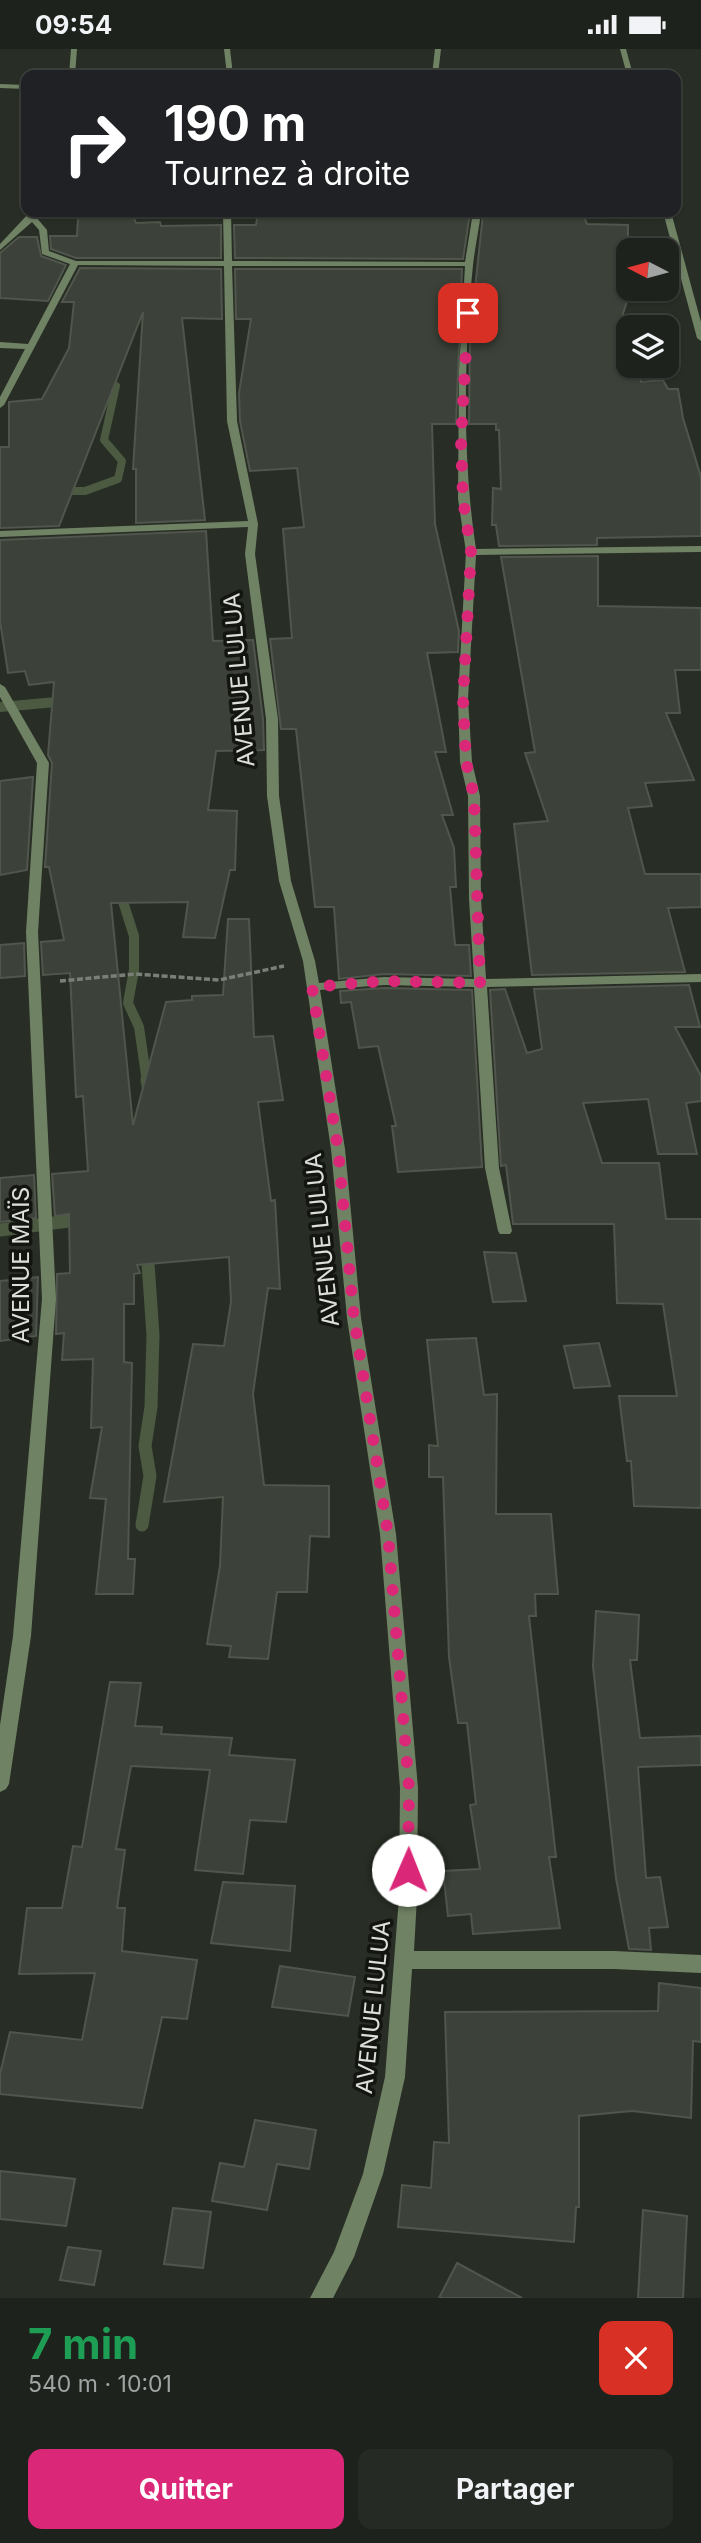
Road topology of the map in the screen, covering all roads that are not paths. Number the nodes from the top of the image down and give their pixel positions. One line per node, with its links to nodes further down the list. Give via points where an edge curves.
1 (74, 49): 5 (street)
2 (227, 49): 6 (street)
3 (438, 49): 7 (street)
4 (623, 49): 8 (street)
5 (72, 70)
6 (229, 70)
7 (436, 70)
8 (629, 70)
9 (0, 86): 10 (street)
10 (21, 87)
11 (30, 217): 16 (street)
12 (35, 217): 18 (street, via 43,230 45,252)
13 (227, 217): 17 (street, AVENUE LULUA)
14 (476, 217): 19 (street)
15 (668, 217): 20 (street)
16 (0, 248)
17 (227, 262): 18 (street); 19 (street); 24 (street, AVENUE LULUA, via 232,421)
18 (75, 263): 22 (street)
19 (468, 264): 27 (street, via 461,441)
20 (701, 338)
21 (0, 345): 22 (street)
22 (31, 347): 23 (street)
23 (0, 405)
24 (253, 524): 25 (street); 31 (street, AVENUE LULUA, via 250,554 272,719 273,796 285,881 309,961)
25 (0, 534)
26 (701, 549): 27 (street)
27 (471, 552): 30 (street, via 463,699 466,762 474,796)
28 (0, 687): 33 (street, AVENUE MAÏS, via 43,763 32,932 49,1299 22,1636)
29 (701, 978): 30 (street)
30 (480, 983): 31 (street, via 384,981); 32 (street, via 492,1168)
31 (312, 987): 34 (street, AVENUE LULUA, via 338,1149 354,1318 388,1534 409,1788)
32 (505, 1231)
33 (0, 1784)
34 (404, 1960): 35 (street); 36 (street, AVENUE LULUA, via 395,2077 373,2174 343,2257)
35 (701, 1964)
36 (321, 2298)

